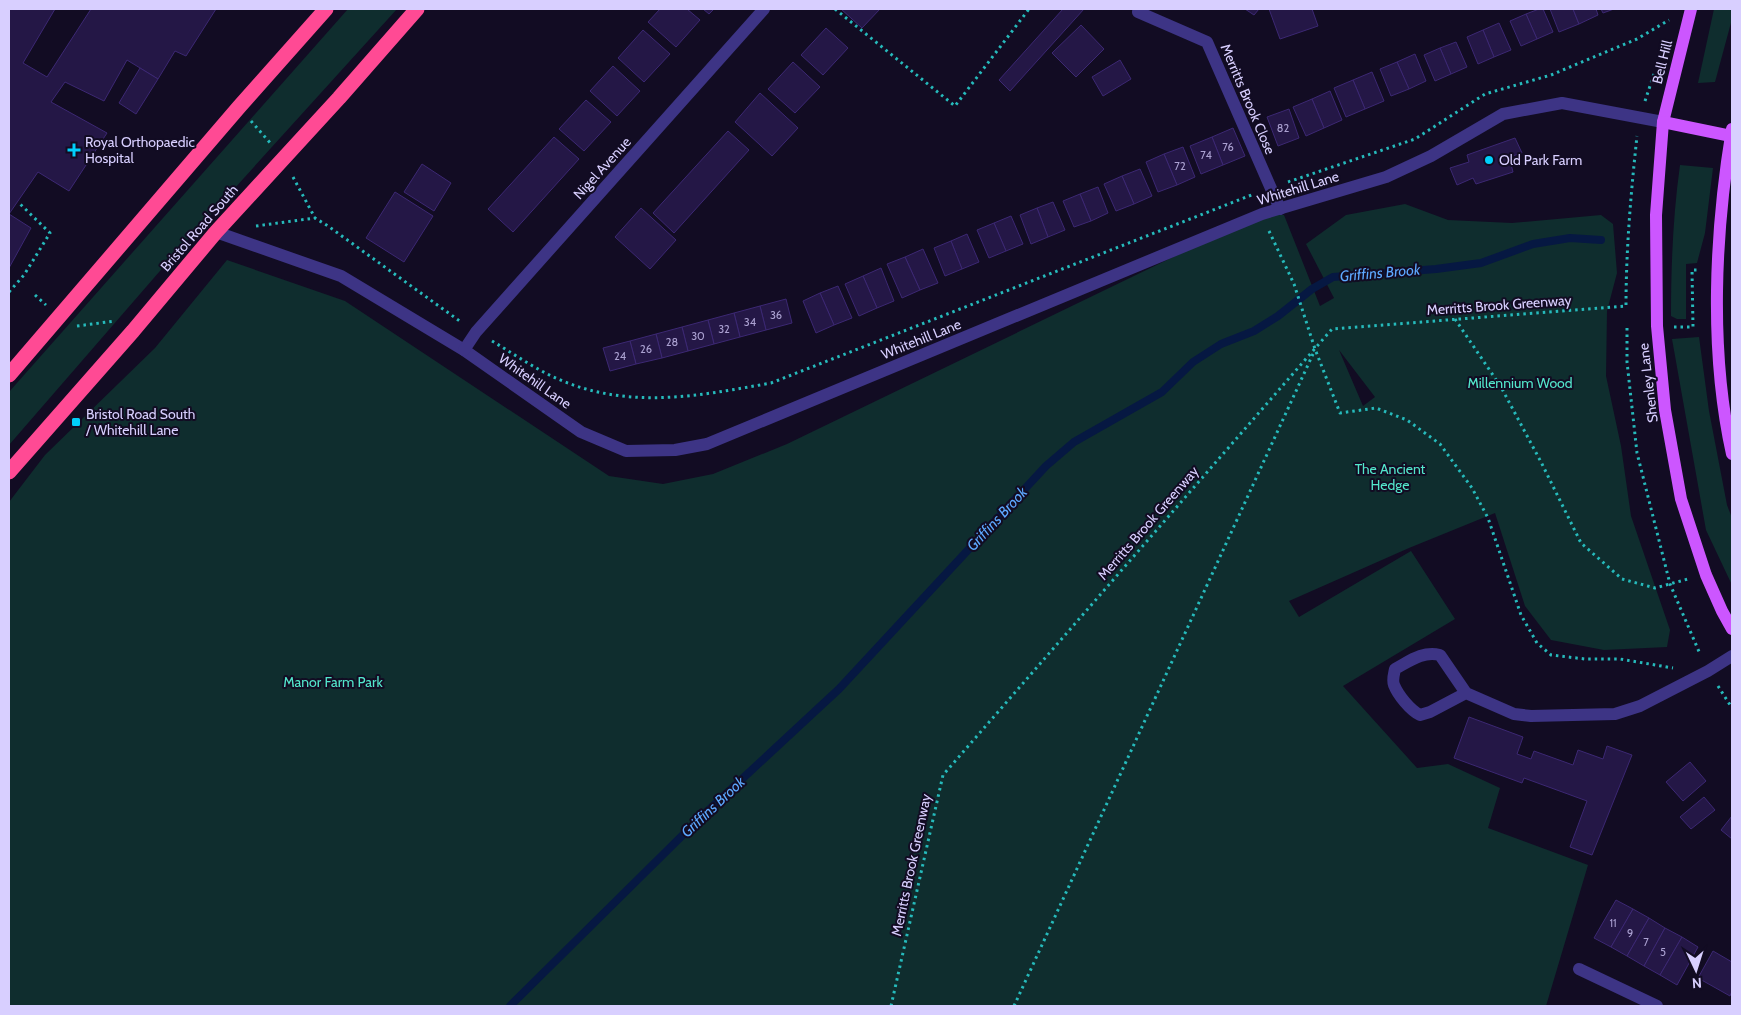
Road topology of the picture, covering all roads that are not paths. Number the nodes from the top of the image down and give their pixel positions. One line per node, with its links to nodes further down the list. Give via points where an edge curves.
1 (326, 9): 11 (highway)
2 (417, 9): 9 (highway, Bristol Road South)
3 (764, 9): 10 (street, Nigel Avenue, via 476,332)
4 (1692, 9): 6 (main road, Bell Hill)
5 (1138, 12): 8 (street, Merritts Brook Close, via 1206,42)
6 (1662, 122): 7 (main road); 8 (street, Whitehill Lane, via 1562,104 1503,114 1432,156 1386,177); 15 (main road, Shenley Lane, via 1656,215 1658,336 1665,410 1681,499 1706,575)
7 (1732, 132): 12 (main road, via 1717,272)
8 (1280, 209): 10 (street, Whitehill Lane, via 707,444 675,450 626,450 581,432)
9 (216, 232): 10 (street, Whitehill Lane, via 341,276); 14 (highway, Bristol Road South)
10 (464, 350)
11 (9, 375)
12 (1727, 384): 13 (main road)
13 (1732, 454)
14 (9, 472)
15 (1732, 629)
16 (1732, 656): 17 (street, via 1640,706 1616,714 1514,714)
17 (1466, 693): 17 (street, via 1440,655 1420,655 1395,669 1394,684 1412,711 1420,715)
18 (1579, 969): 19 (street)
19 (1657, 1006)

